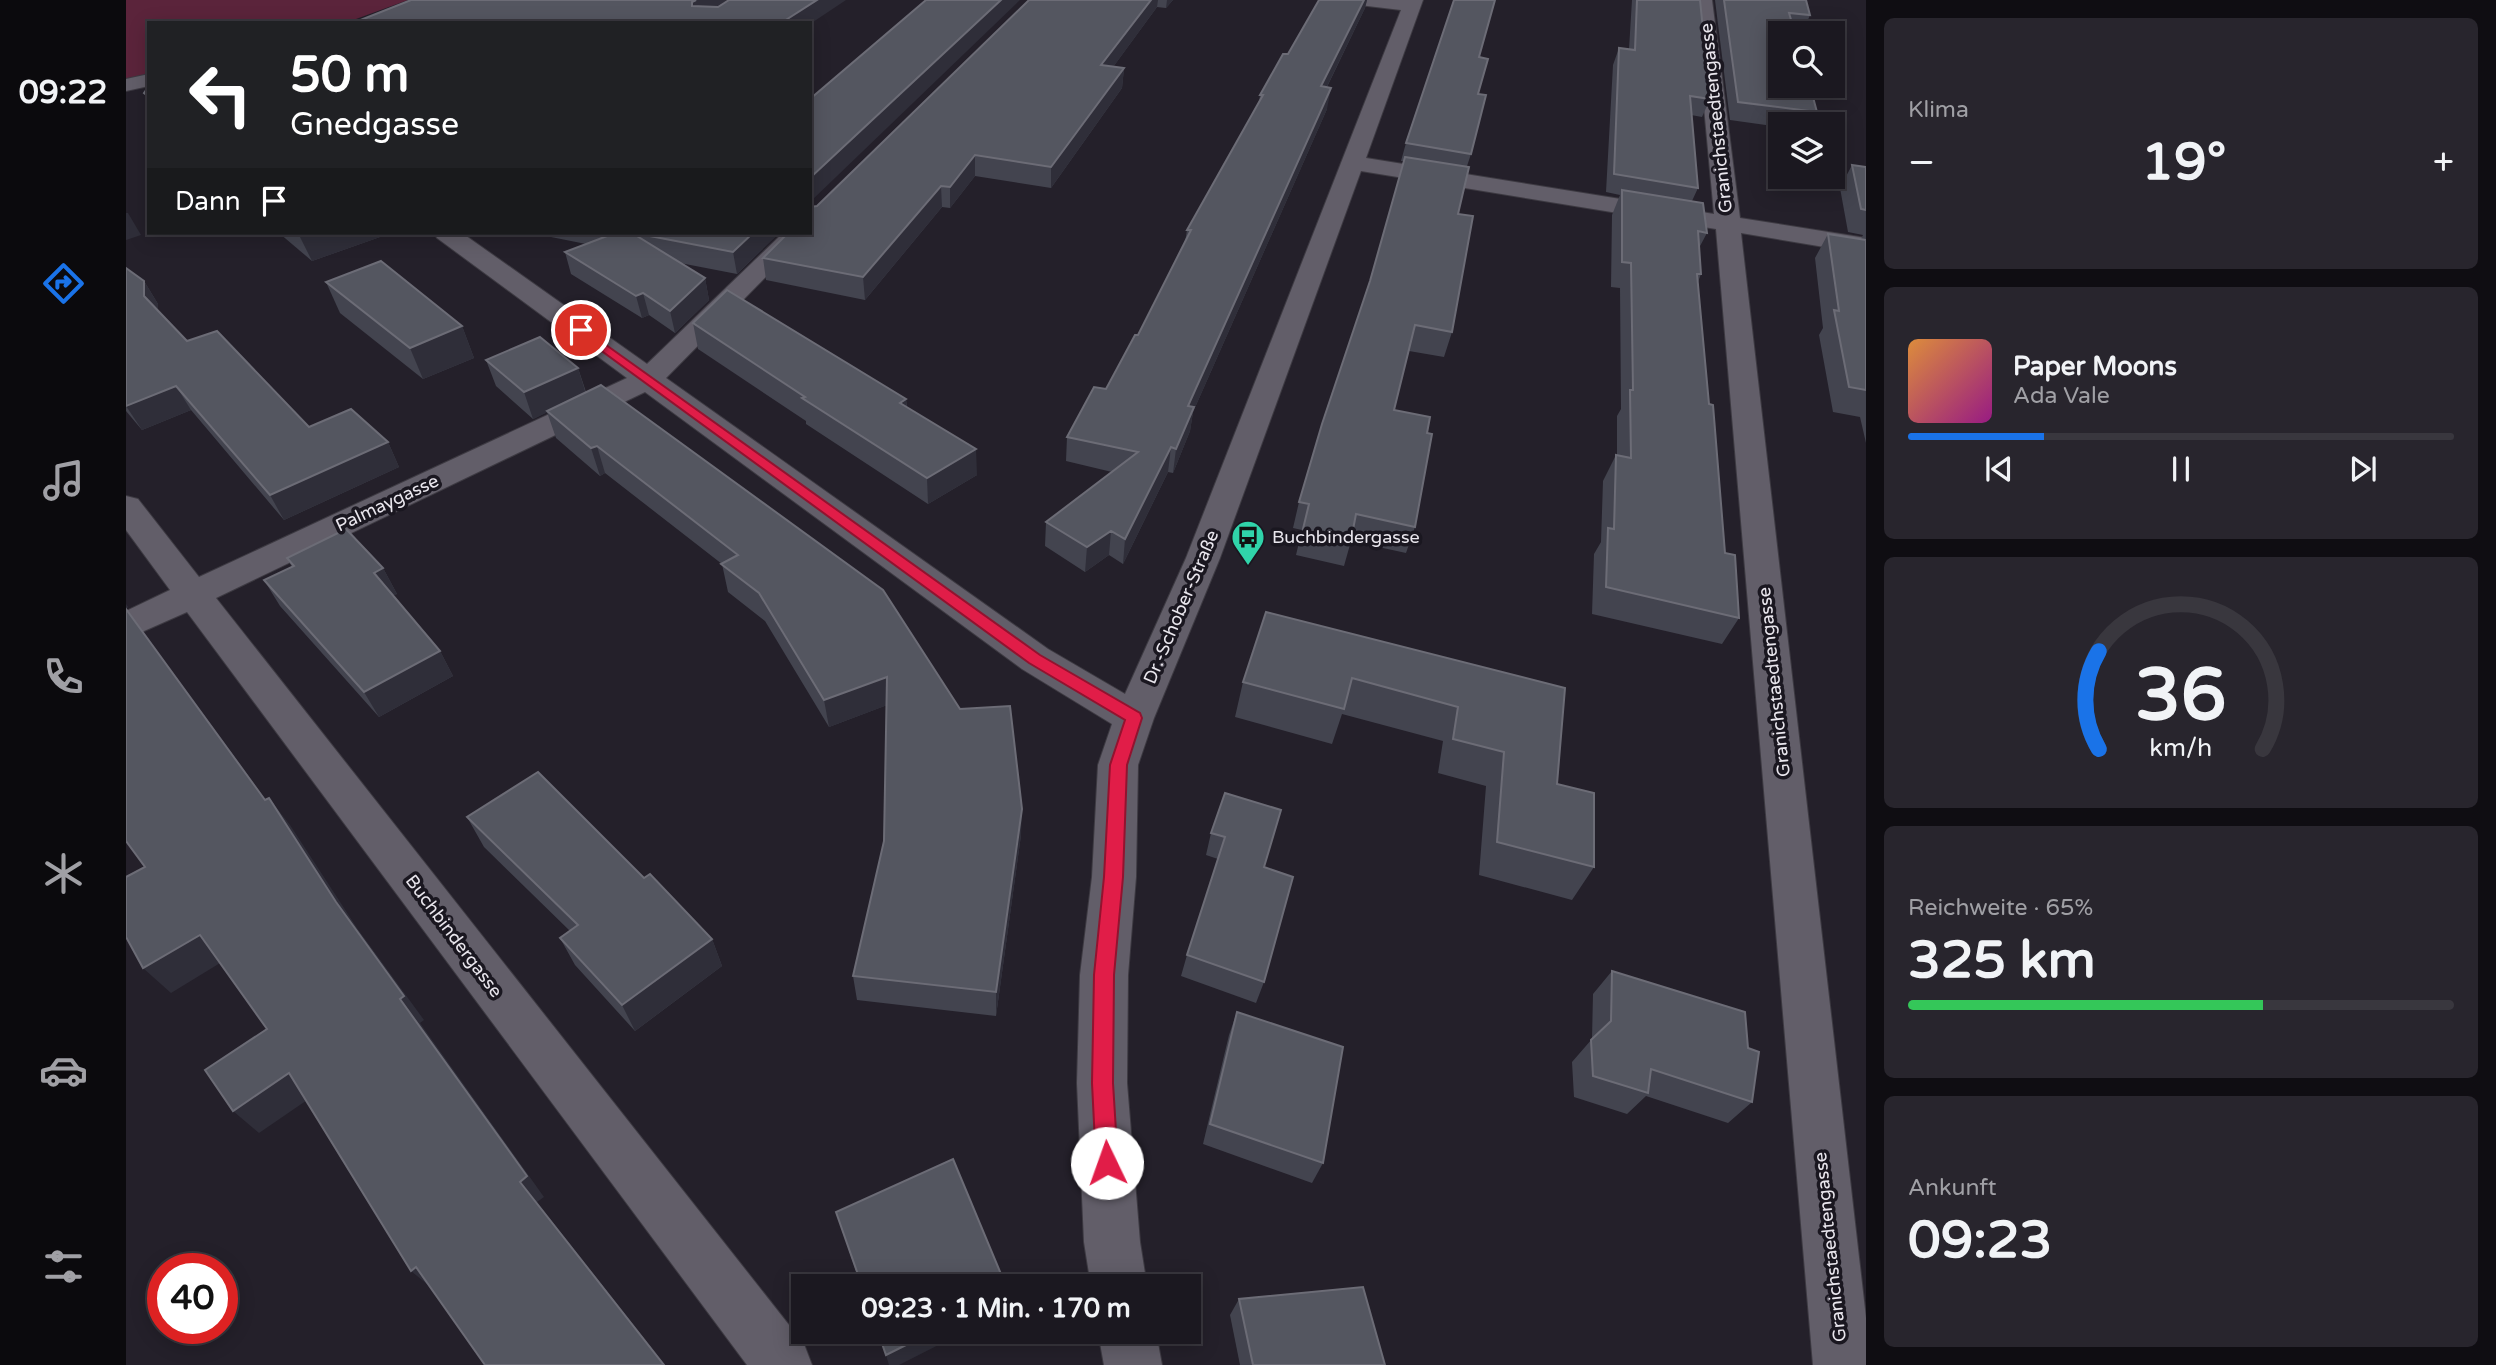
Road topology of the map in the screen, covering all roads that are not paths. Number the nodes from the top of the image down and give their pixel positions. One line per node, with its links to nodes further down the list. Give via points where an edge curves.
1 (1359, 0): 3 (street)
2 (1703, 0): 7 (street, Granichstaedtengasse)
3 (1412, 3): 6 (street, Dr.-Schober-Straße)
4 (147, 80): 5 (street)
5 (126, 85)
6 (1353, 163): 7 (street); 15 (street, Dr.-Schober-Straße, via 1203,558)
7 (1728, 225): 10 (street); 20 (street, Granichstaedtengasse)
8 (449, 235): 11 (street)
9 (795, 235): 11 (street, Palmaygasse)
10 (1866, 246)
11 (648, 379): 13 (street, Palmaygasse); 15 (street, via 1035,659)
12 (126, 507): 13 (street, Buchbindergasse)
13 (193, 595): 14 (street, Palmaygasse); 18 (street, Buchbindergasse)
14 (126, 626)
15 (1134, 718): 16 (street, Dr.-Schober-Straße, via 1118,765 1104,975 1102,1083)
16 (1117, 1274)
17 (1129, 1344): 19 (street)
18 (783, 1365)
19 (1133, 1365)
20 (1842, 1365)

